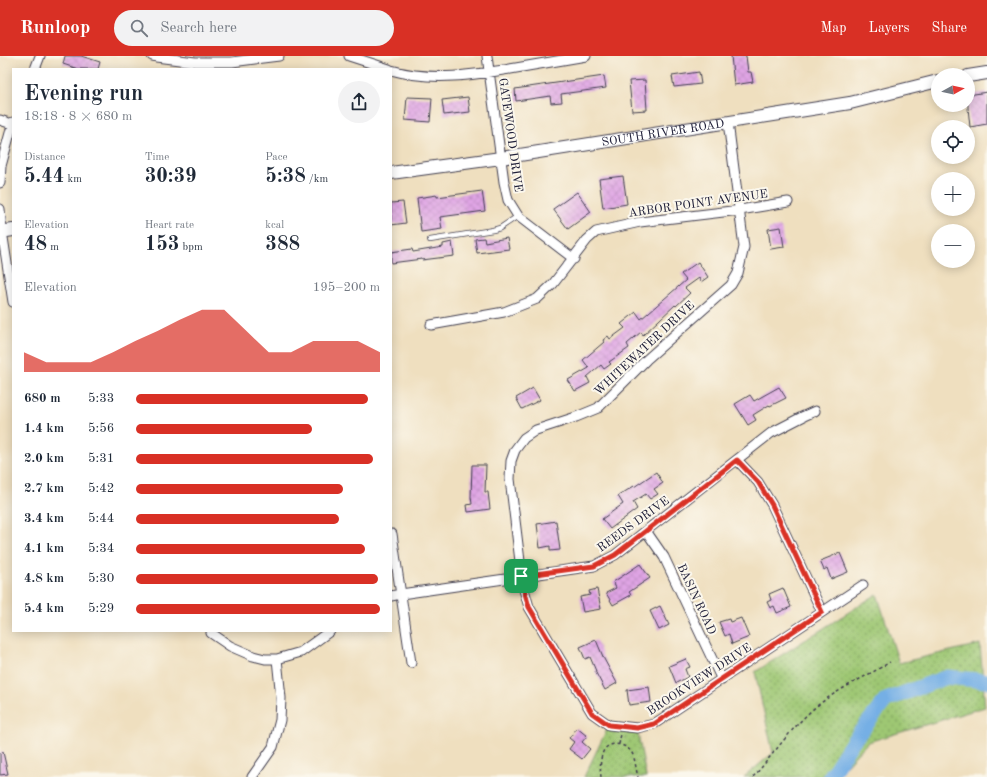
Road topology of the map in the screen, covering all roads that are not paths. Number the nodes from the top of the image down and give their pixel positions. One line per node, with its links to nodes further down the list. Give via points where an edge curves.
1 (40, 56): 7 (street)
2 (152, 56): 3 (street, via 195,62 232,62)
3 (279, 56)
4 (349, 56): 8 (street)
5 (487, 56): 10 (street, GATEWOOD DRIVE)
6 (586, 56): 10 (street)
7 (34, 68)
8 (387, 68)
9 (392, 70): 10 (street, via 418,76 447,77)
10 (490, 73): 17 (street, GATEWOOD DRIVE)
11 (987, 73): 12 (street)
12 (975, 75)
13 (931, 82): 15 (street, SOUTH RIVER ROAD, via 850,103)
14 (0, 120): 16 (street)
15 (728, 122): 17 (street, SOUTH RIVER ROAD); 22 (street, WHITEWATER DRIVE)
16 (12, 123): 19 (street, via 1,166)
17 (501, 158): 18 (street, SOUTH RIVER ROAD); 23 (street, GATEWOOD DRIVE, via 508,200)
18 (392, 173)
19 (0, 183)
20 (788, 202): 22 (street, ARBOR POINT AVENUE)
21 (0, 209): 24 (street)
22 (740, 210): 26 (street, ARBOR POINT AVENUE, via 640,222 596,232); 33 (street, WHITEWATER DRIVE, via 744,247 738,273 731,286 646,360 598,408 536,430 524,438 515,450 511,461 510,479)
23 (518, 216): 25 (lane, via 493,230); 26 (street, GATEWOOD DRIVE)
24 (5, 231): 27 (street)
25 (430, 240)
26 (574, 259): 28 (street, ARBOR POINT AVENUE, via 537,299 504,312)
27 (12, 293)
28 (431, 325)
29 (815, 411): 30 (street, REEDS DRIVE, via 771,433)
30 (737, 460): 31 (street, REEDS DRIVE); 37 (street, via 758,482 772,505)
31 (646, 531): 33 (street, REEDS DRIVE, via 615,555 594,566); 42 (street, BASIN ROAD, via 664,557)
32 (392, 534): 35 (street)
33 (521, 576): 35 (street, REEDS DRIVE); 42 (street, BROOKVIEW DRIVE, via 533,614 592,713 609,725 637,728 654,724)
34 (863, 585): 37 (street, BROOKVIEW DRIVE)
35 (401, 594): 36 (street, REEDS DRIVE); 41 (street)
36 (392, 596)
37 (822, 612): 42 (street, BROOKVIEW DRIVE)
38 (329, 632): 40 (street, via 301,652)
39 (211, 634): 40 (street, via 253,656)
40 (277, 659): 43 (street, via 281,698 280,720 273,747)
41 (411, 663)
42 (722, 680)
43 (252, 777)

